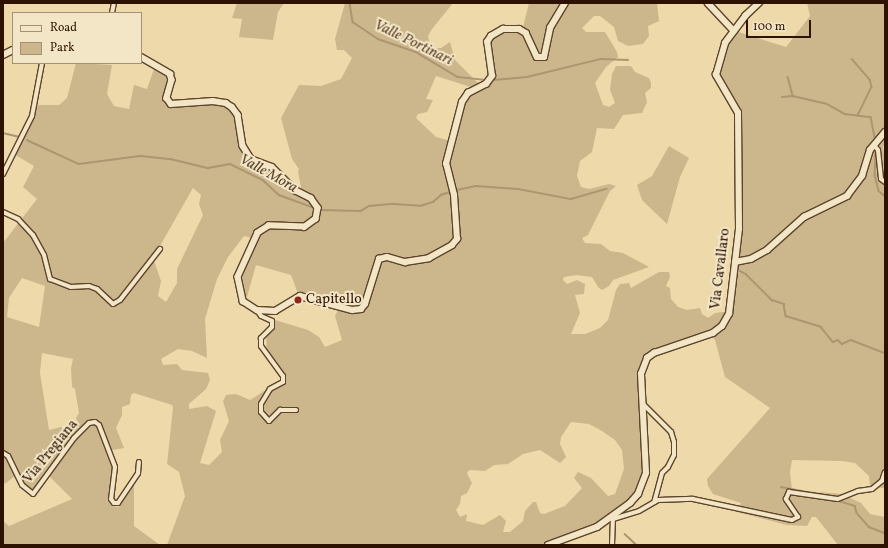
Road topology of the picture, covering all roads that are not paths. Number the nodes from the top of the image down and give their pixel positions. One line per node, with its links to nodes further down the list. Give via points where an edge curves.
1 (565, 3): 16 (street, via 550,28 544,58 537,58 526,33 519,29 510,28 496,33 487,42 492,76 486,84 468,94 462,102 446,164 454,195 457,239 452,245 429,258 405,262 387,256 379,259 366,301 360,309 352,310 296,296 284,308 275,311)
2 (708, 3): 4 (street)
3 (759, 3): 4 (street, Via Cavallaro)
4 (734, 31): 15 (street, Via Cavallaro, via 725,43 716,75 738,114 739,229)
5 (12, 51): 6 (street)
6 (3, 56)
7 (142, 57): 16 (street, via 170,74 172,80 167,98 171,104 213,101 226,103 232,107 238,114 243,146 251,159 272,167 295,190 311,198 318,208 316,219 305,227 269,226 261,229 254,237 238,277 243,301)
8 (42, 64): 11 (street, via 32,116)
9 (885, 132): 10 (street)
10 (874, 145): 12 (street, via 878,150 881,179); 15 (street, via 862,176 847,196 804,217 767,250 751,259)
11 (3, 174)
12 (885, 182)
13 (3, 212): 14 (street, via 18,220 33,235 44,255 50,279 70,286 89,286 97,289 113,304 120,300)
14 (160, 249)
15 (735, 262): 17 (street, Via Cavallaro, via 728,314 722,326 713,333 650,355 641,374)
16 (257, 310): 18 (street, via 261,316 272,321 272,327 261,338 261,346 283,376 283,382 270,389 261,404 261,412 269,421 280,410)
17 (642, 403): 22 (street, via 671,432 674,442 674,455 662,473); 23 (street, Via Cavallaro, via 646,474 644,484 630,503)
18 (296, 410)
19 (3, 453): 20 (street, Via Pregiana, via 8,456 22,485 33,494 74,438 89,423 95,422 99,425 115,466 112,499 114,503 118,503 138,473)
20 (140, 462)
21 (885, 472): 22 (street, via 882,481 872,490 858,491 838,499 789,492 786,499 798,517 792,520 739,511 707,500)
22 (654, 502): 23 (street, via 639,511)
23 (612, 519): 24 (street, Via Cavallaro); 25 (street)
24 (548, 545)
25 (612, 545)

